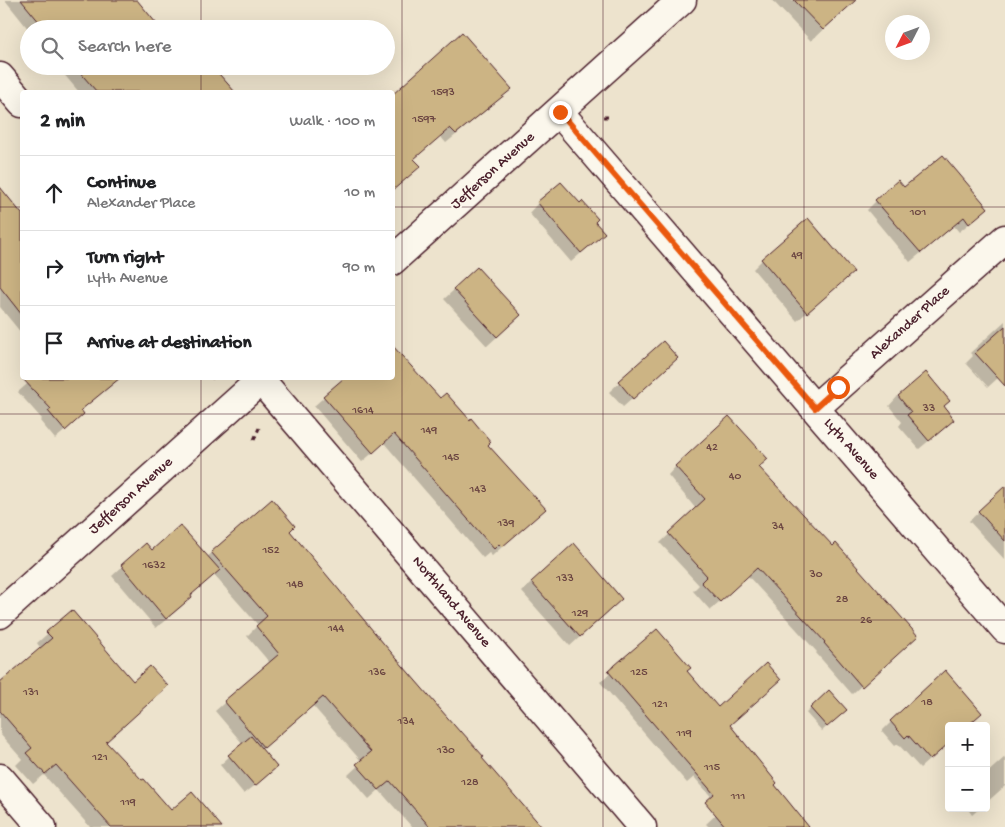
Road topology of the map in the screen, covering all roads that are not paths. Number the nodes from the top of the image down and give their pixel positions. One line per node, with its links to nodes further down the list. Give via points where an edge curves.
1 (682, 0): 4 (street, Jefferson Avenue)
2 (0, 77): 3 (street)
3 (20, 100)
4 (560, 112): 6 (street, Jefferson Avenue); 9 (street, Lyth Avenue)
5 (1005, 239): 9 (street, Alexander Place)
6 (395, 258)
7 (259, 380): 10 (street, Jefferson Avenue)
8 (263, 380): 14 (street, Northland Avenue)
9 (815, 408): 11 (street, Lyth Avenue)
10 (0, 614)
11 (1005, 629)
12 (0, 778): 13 (street)
13 (42, 827)
14 (642, 827)

